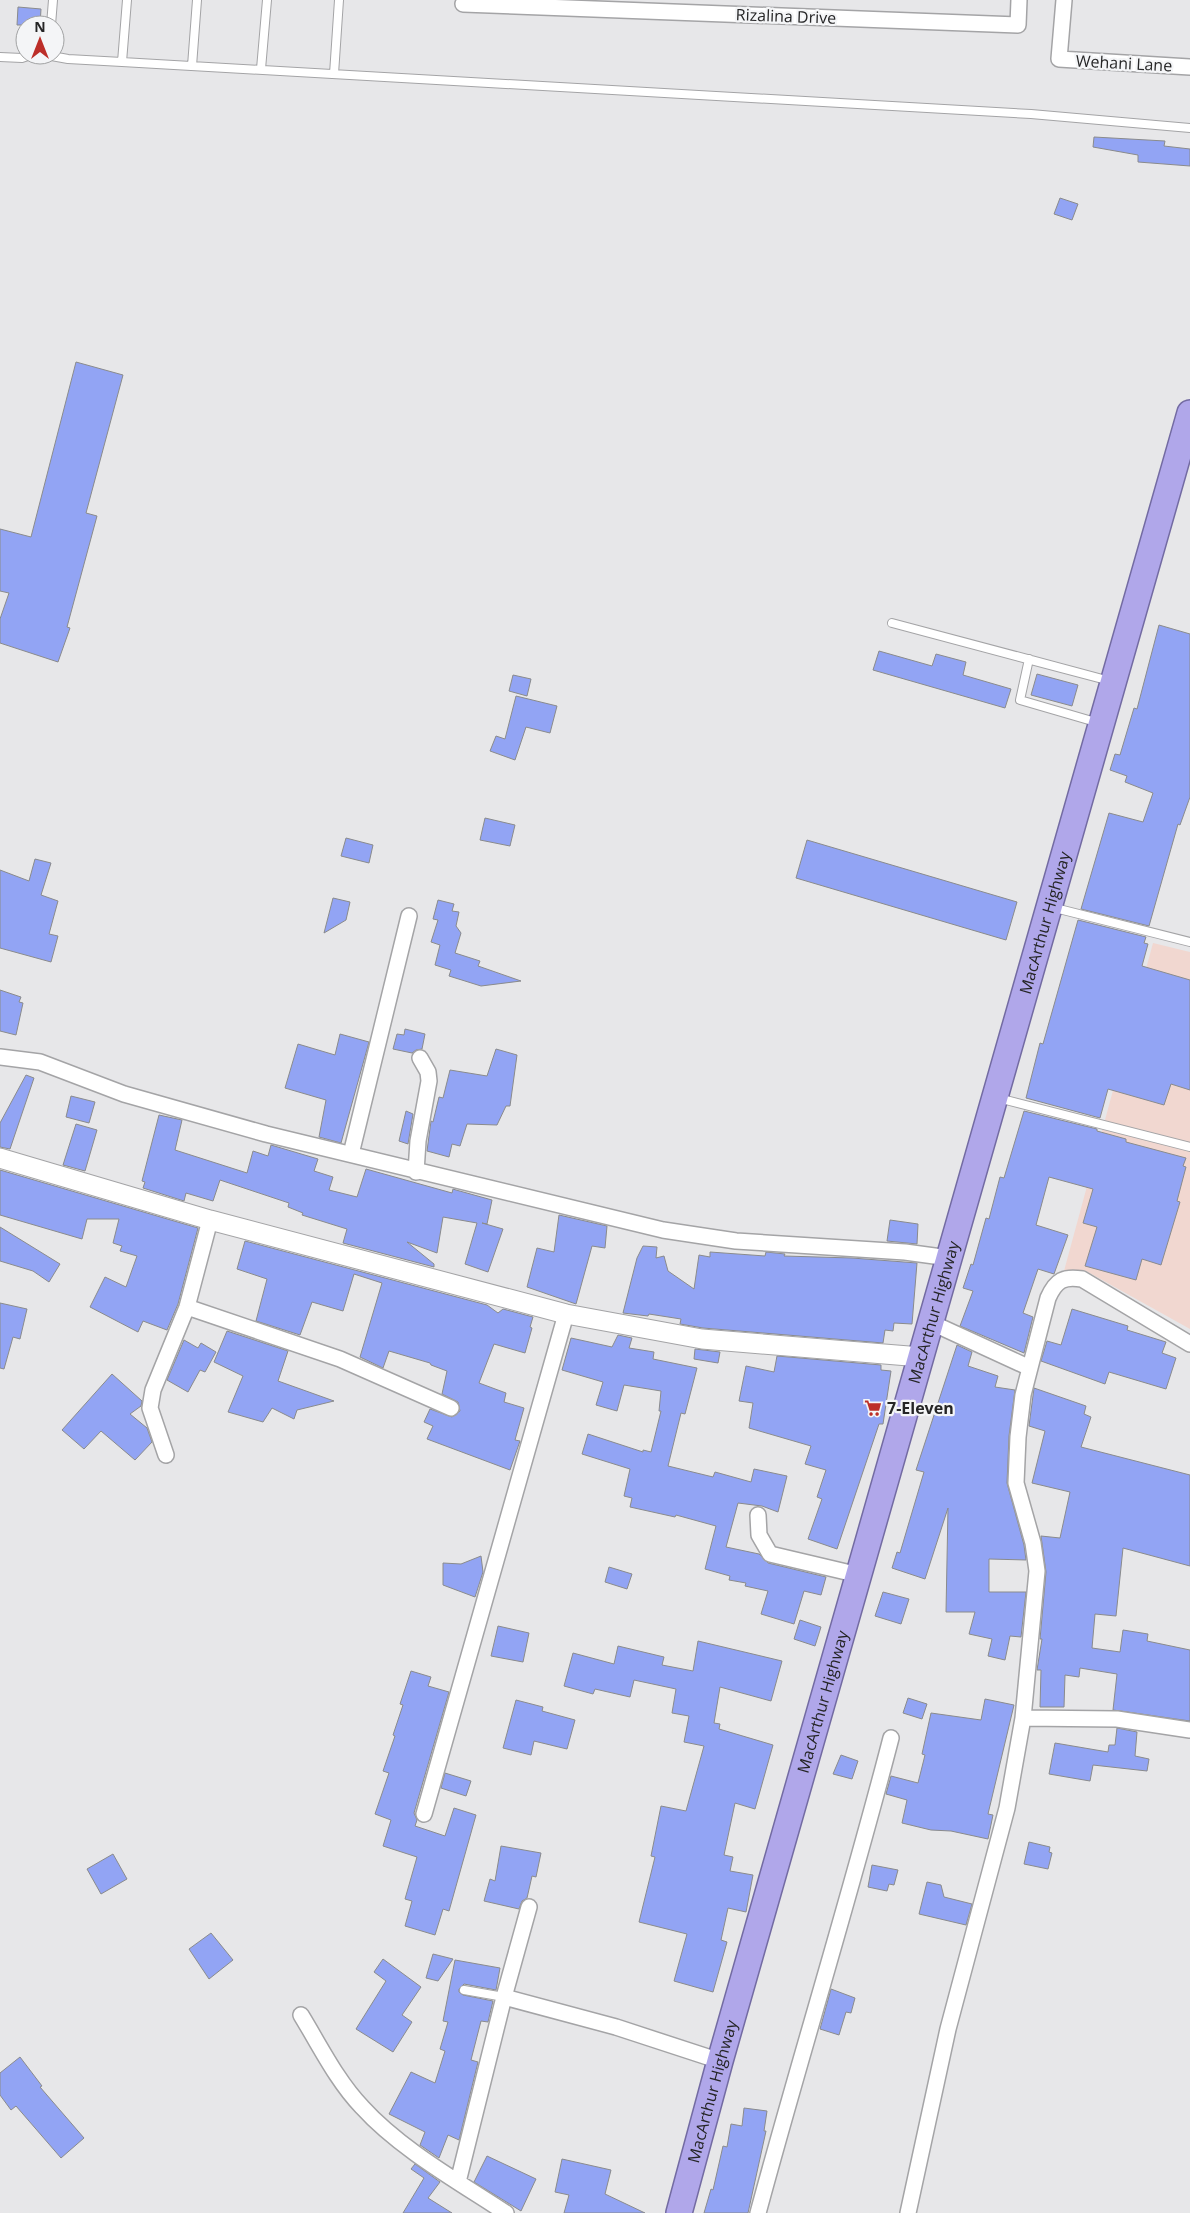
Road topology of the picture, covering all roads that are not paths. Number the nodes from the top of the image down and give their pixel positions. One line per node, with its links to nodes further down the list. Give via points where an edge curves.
1 (53, 0): 11 (lane)
2 (127, 0): 15 (lane)
3 (197, 0): 16 (lane)
4 (267, 0): 18 (lane)
5 (339, 0): 19 (lane)
6 (1019, 0): 10 (street, Rizalina Drive, via 1018,24)
7 (1064, 0): 17 (street, Wehani Lane, via 1059,59)
8 (495, 3): 9 (street, Rizalina Drive); 10 (street, Rizalina Drive)
9 (463, 4)
10 (724, 7)
11 (52, 15)
12 (0, 57): 14 (lane)
13 (65, 57): 15 (lane)
14 (15, 58)
15 (122, 62): 16 (lane)
16 (192, 66): 18 (lane)
17 (1190, 67)
18 (261, 69): 19 (lane)
19 (334, 74): 20 (lane, via 1031,114)
20 (1190, 128)
21 (1190, 413): 24 (highway, MacArthur Highway)
22 (892, 623): 23 (lane)
23 (1029, 660): 24 (lane); 25 (lane, via 1020,700)
24 (1114, 682): 25 (highway, MacArthur Highway)
25 (1102, 724): 26 (highway, MacArthur Highway)
26 (1049, 906): 28 (lane); 31 (highway, MacArthur Highway)
27 (409, 916): 33 (street)
28 (1190, 942)
29 (0, 1057): 33 (street, via 34,1060 124,1094)
30 (420, 1058): 35 (street, via 429,1081)
31 (996, 1097): 32 (lane); 37 (highway, MacArthur Highway)
32 (1190, 1147)
33 (351, 1154): 35 (street)
34 (0, 1158): 36 (street)
35 (416, 1172): 37 (street, via 700,1237)
36 (210, 1220): 38 (street); 39 (street)
37 (949, 1258): 40 (highway, MacArthur Highway)
38 (187, 1307): 44 (street, via 340,1359); 45 (street, via 153,1390 150,1408)
39 (566, 1314): 42 (street, via 702,1339); 51 (street)
40 (932, 1324): 42 (highway, MacArthur Highway); 43 (street)
41 (1190, 1344): 43 (street, via 1082,1279 1065,1278 1053,1286 1048,1298)
42 (921, 1357): 47 (highway, MacArthur Highway)
43 (1030, 1368): 48 (street, via 1020,1416 1016,1483 1033,1543 1037,1571)
44 (452, 1408)
45 (166, 1455)
46 (758, 1515): 47 (street, via 759,1535 770,1554)
47 (860, 1575): 56 (highway, MacArthur Highway)
48 (1023, 1718): 49 (street, via 1118,1719); 61 (street, via 1007,1808 948,2028)
49 (1190, 1730)
50 (891, 1738): 60 (street)
51 (424, 1814)
52 (529, 1906): 54 (street)
53 (464, 1990): 54 (lane)
54 (504, 1997): 56 (street, via 616,2027); 57 (street)
55 (300, 2015): 57 (street, via 361,2107 388,2133)
56 (720, 2061): 59 (highway, MacArthur Highway)
57 (458, 2182): 58 (street)
58 (506, 2213)
59 (679, 2213)
60 (758, 2213)
61 (908, 2213)

